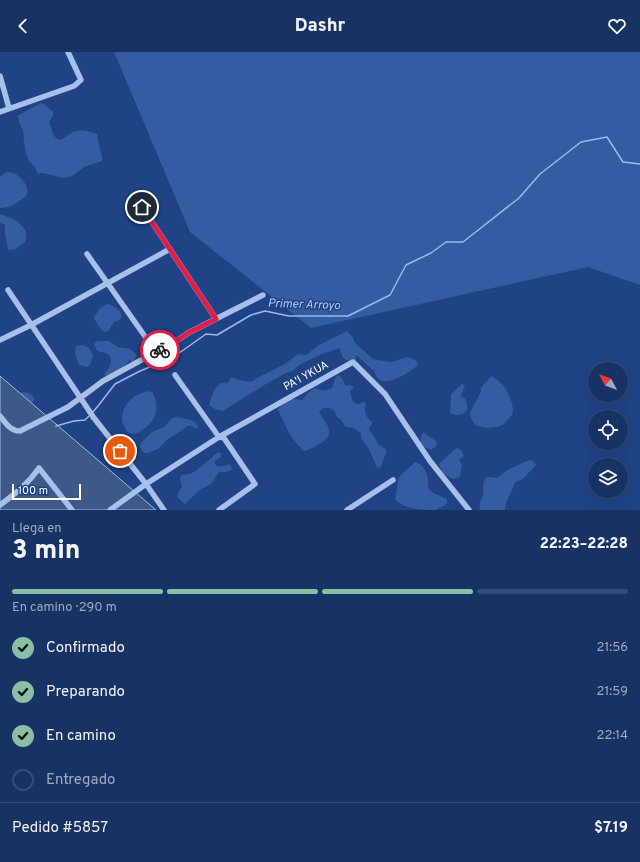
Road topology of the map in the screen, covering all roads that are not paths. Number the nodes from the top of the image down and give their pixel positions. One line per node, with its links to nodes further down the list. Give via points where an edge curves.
1 (68, 52): 3 (street, via 81,80 74,86)
2 (0, 76): 3 (street)
3 (9, 108): 4 (street)
4 (0, 112)
5 (142, 207): 6 (street)
6 (170, 249): 8 (street); 11 (street)
7 (87, 254): 8 (street)
8 (107, 283): 12 (street); 14 (street)
9 (8, 290): 12 (street)
10 (263, 295): 11 (street)
11 (216, 319): 14 (street)
12 (31, 325): 13 (street); 16 (street)
13 (0, 340)
14 (156, 352): 16 (street, via 103,381)
15 (175, 374): 18 (street)
16 (80, 398): 17 (street, via 68,407 20,431 9,428); 20 (street)
17 (0, 416)
18 (219, 437): 20 (street, PA'I YKUA); 25 (street, via 224,438 255,484); 27 (street, PA'I YKUA, via 353,362 384,394 430,461)
19 (393, 480): 26 (street)
20 (146, 484): 23 (street, PA'I YKUA); 24 (street)
21 (0, 505): 22 (street, via 32,478 39,468)
22 (72, 510)
23 (110, 510)
24 (164, 510)
25 (219, 510)
26 (347, 510)
27 (469, 510)

